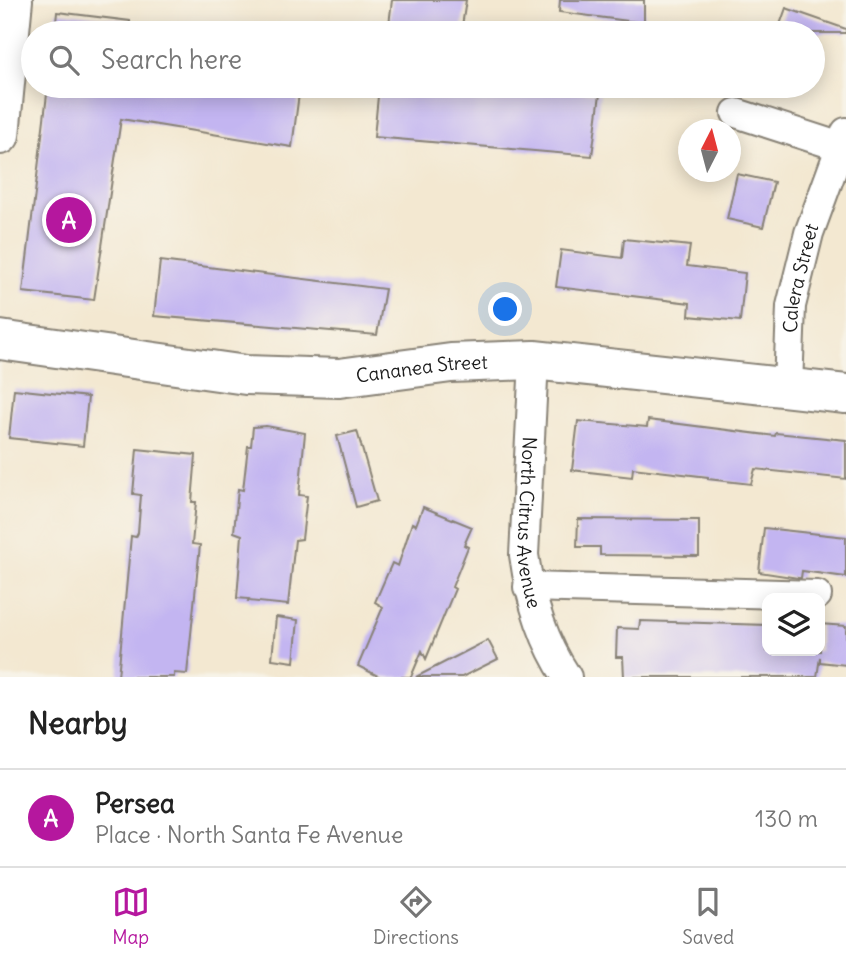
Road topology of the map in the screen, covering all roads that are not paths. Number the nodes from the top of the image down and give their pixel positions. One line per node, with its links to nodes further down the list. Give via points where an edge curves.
1 (13, 0): 3 (street)
2 (736, 113): 4 (street)
3 (0, 135)
4 (843, 139): 7 (street, Calera Street, via 809,233 791,306)
5 (0, 340): 6 (street, Cananea Street, via 246,374 321,378 451,363)
6 (534, 360): 7 (street, Cananea Street); 9 (street, North Citrus Avenue, via 524,555)
7 (788, 387): 8 (street, Cananea Street)
8 (846, 394)
9 (528, 587): 10 (street); 11 (street, North Citrus Avenue, via 554,657)
10 (762, 593)
11 (567, 677)

